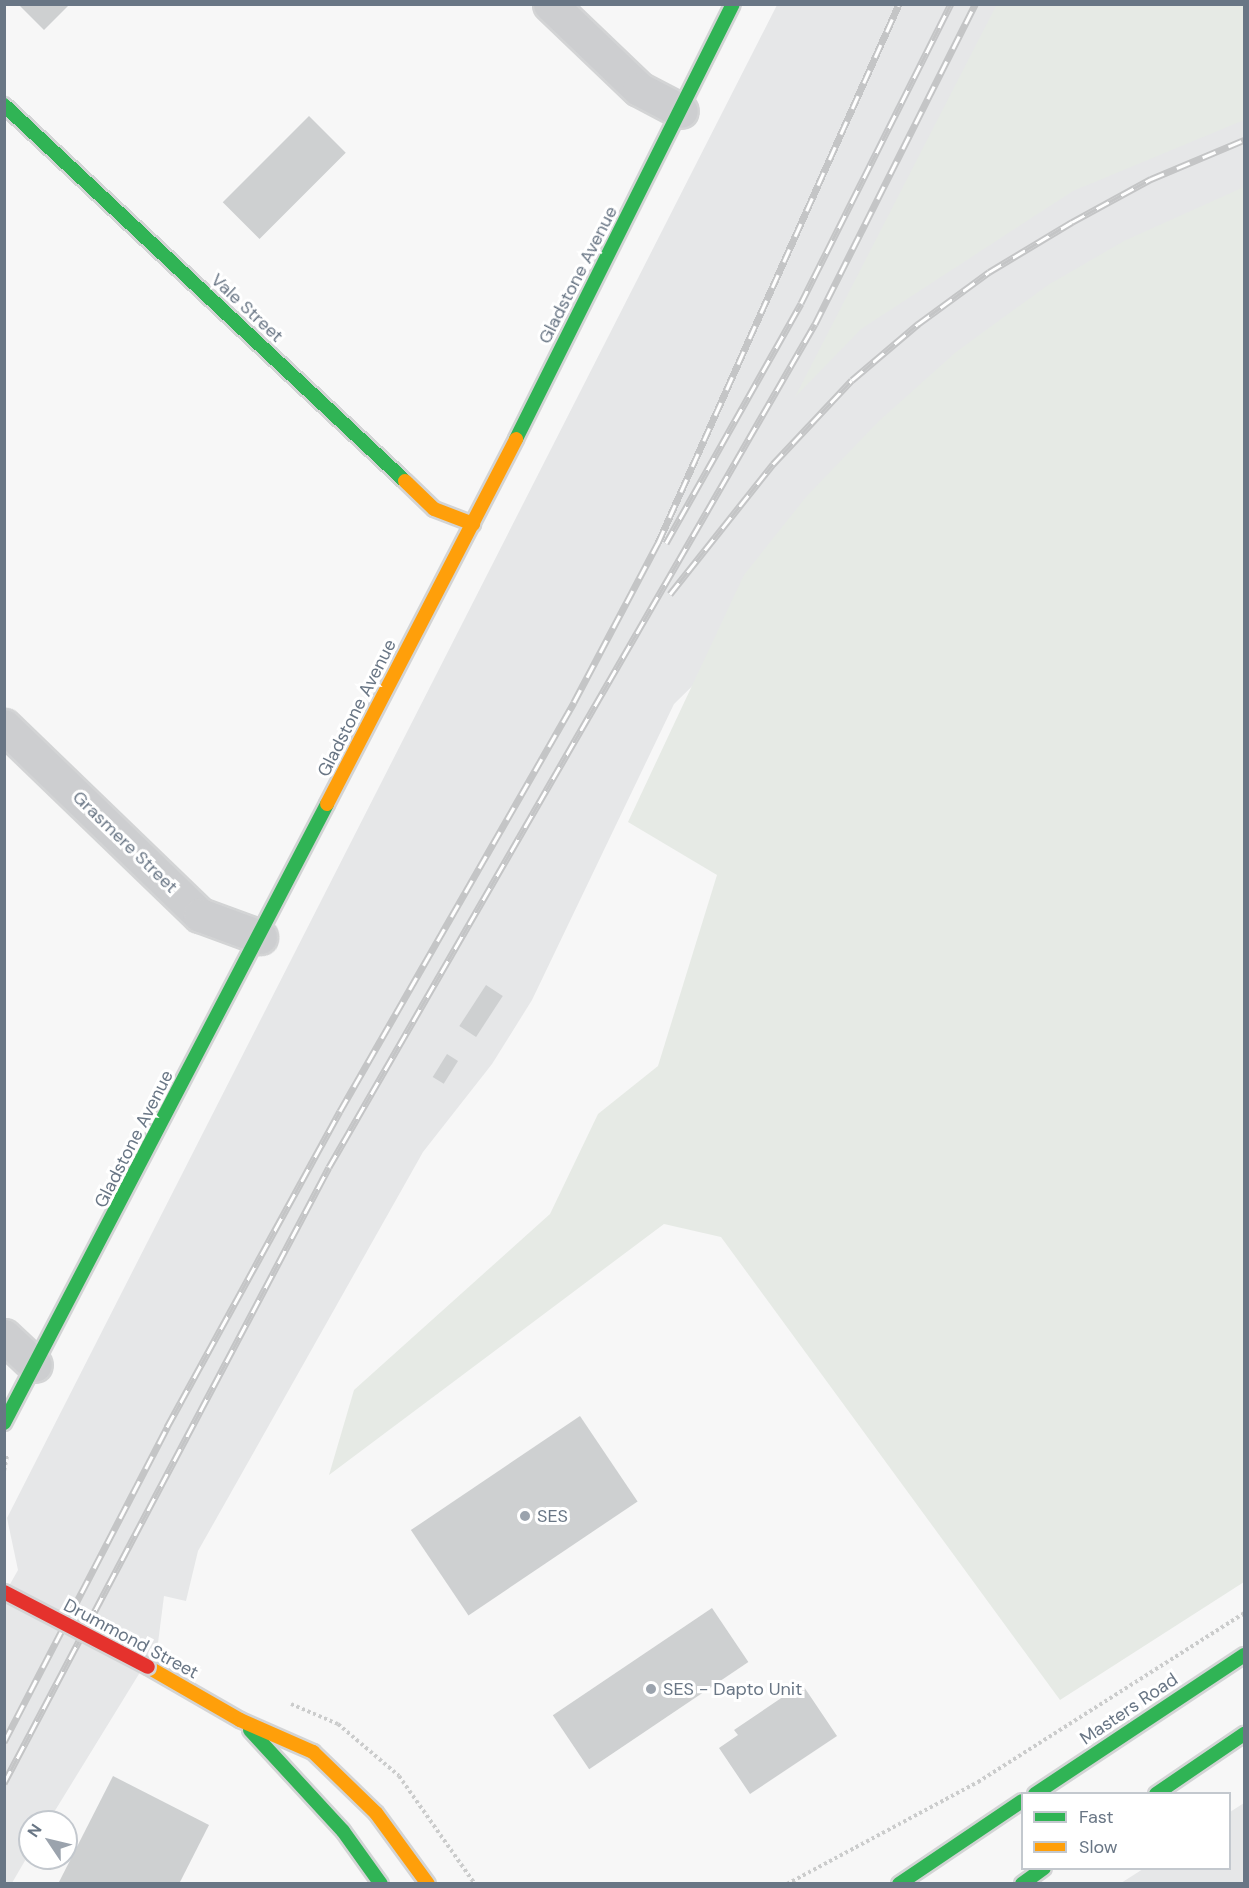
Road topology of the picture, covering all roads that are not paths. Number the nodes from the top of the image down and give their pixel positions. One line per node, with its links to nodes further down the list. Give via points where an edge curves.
1 (550, 4): 4 (street, via 639,89)
2 (733, 4): 4 (main road, Gladstone Avenue)
3 (4, 105): 5 (main road, Vale Street, via 434,509)
4 (681, 111): 5 (main road, Gladstone Avenue)
5 (473, 524): 7 (main road, Gladstone Avenue)
6 (4, 726): 7 (street, Grasmere Street, via 200,915)
7 (260, 937): 9 (main road, Gladstone Avenue)
8 (4, 1336): 9 (street)
9 (35, 1365): 10 (main road, Gladstone Avenue)
10 (4, 1423)
11 (4, 1592): 13 (main road, Drummond Street, bridge)
12 (1245, 1655): 15 (main road, Masters Road)
13 (240, 1720): 19 (main road, Drummond Street, via 343,1831); 20 (main road, Drummond Street, via 313,1752 376,1813)
14 (1245, 1734): 16 (main road)
15 (1038, 1792)
16 (1159, 1792)
17 (1021, 1803): 21 (main road)
18 (1043, 1870): 22 (main road)
19 (381, 1884)
20 (429, 1884)
21 (899, 1884)
22 (1022, 1884)

